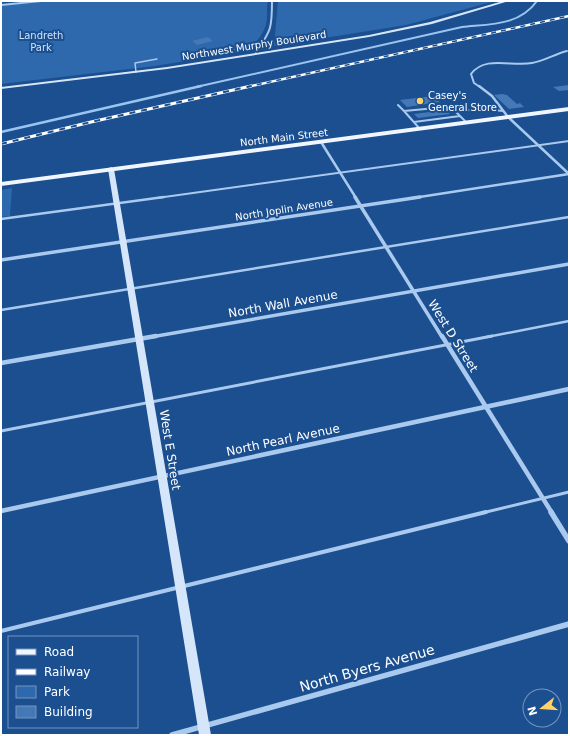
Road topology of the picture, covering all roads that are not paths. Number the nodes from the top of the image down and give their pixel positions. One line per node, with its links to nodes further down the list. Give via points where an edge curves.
1 (41, 1): 4 (street)
2 (272, 1): 6 (street, via 270,31)
3 (507, 1): 6 (street, Northwest Murphy Boulevard, via 409,28)
4 (1, 5)
5 (568, 51): 7 (street); 19 (street, via 532,63 478,65 472,71 474,83 496,100)
6 (256, 54): 9 (street, Northwest Murphy Boulevard)
7 (569, 56)
8 (157, 58): 9 (lane, via 135,62)
9 (136, 72): 10 (street, Northwest Murphy Boulevard)
10 (1, 88)
11 (398, 105): 16 (lane)
12 (434, 107): 13 (lane); 17 (lane); 18 (lane, via 447,107)
13 (425, 108): 15 (lane); 20 (lane)
14 (569, 109): 25 (main road, North Main Street)
15 (415, 110): 16 (lane); 21 (lane)
16 (404, 111): 30 (lane)
17 (437, 111)
18 (455, 111): 19 (lane); 24 (lane)
19 (503, 111): 25 (street)
20 (428, 112)
21 (418, 113)
22 (442, 115): 27 (lane)
23 (433, 116): 28 (lane)
24 (460, 116): 27 (lane); 31 (lane)
25 (508, 117): 31 (main road, North Main Street); 35 (street)
26 (422, 118): 29 (lane)
27 (444, 118): 28 (lane)
28 (435, 119): 29 (lane)
29 (425, 120): 30 (lane)
30 (414, 122): 32 (lane)
31 (467, 123): 32 (main road, North Main Street)
32 (420, 129): 34 (main road, North Main Street)
33 (569, 140): 35 (lane)
34 (321, 142): 36 (main road, North Main Street); 37 (street, West D Street)
35 (538, 145): 37 (lane); 38 (street)
36 (111, 169): 39 (main road, North Main Street); 40 (street, West E Street)
37 (340, 172): 40 (lane); 41 (street, West D Street)
38 (569, 174): 41 (street, North Joplin Avenue)
39 (1, 184)
40 (116, 203): 43 (lane); 44 (street, West E Street)
41 (360, 206): 44 (street, North Joplin Avenue); 45 (street, West D Street)
42 (569, 217): 45 (lane)
43 (1, 219)
44 (123, 242): 46 (street, North Joplin Avenue); 48 (street, West E Street)
45 (385, 247): 48 (lane); 49 (street, West D Street)
46 (1, 260)
47 (569, 264): 49 (street, North Wall Avenue)
48 (131, 289): 50 (lane); 52 (street, West E Street)
49 (412, 291): 52 (street, North Wall Avenue); 53 (street, West D Street)
50 (1, 310)
51 (569, 321): 53 (lane)
52 (139, 339): 54 (street, North Wall Avenue); 56 (street, West E Street)
53 (447, 345): 56 (lane); 57 (street, West D Street)
54 (1, 363)
55 (569, 389): 57 (street, North Pearl Avenue)
56 (150, 402): 58 (lane); 59 (street, West E Street)
57 (486, 406): 59 (street, North Pearl Avenue); 61 (street, West D Street)
58 (1, 431)
59 (162, 477): 62 (street, North Pearl Avenue); 64 (street, West E Street)
60 (569, 492): 61 (lane)
61 (543, 499): 63 (street, West D Street); 64 (lane)
62 (1, 511)
63 (569, 541)
64 (180, 587): 66 (lane); 67 (street, West E Street)
65 (569, 624): 67 (street, North Byers Avenue)
66 (1, 631)
67 (204, 730): 68 (street, North Byers Avenue)
68 (172, 735)

